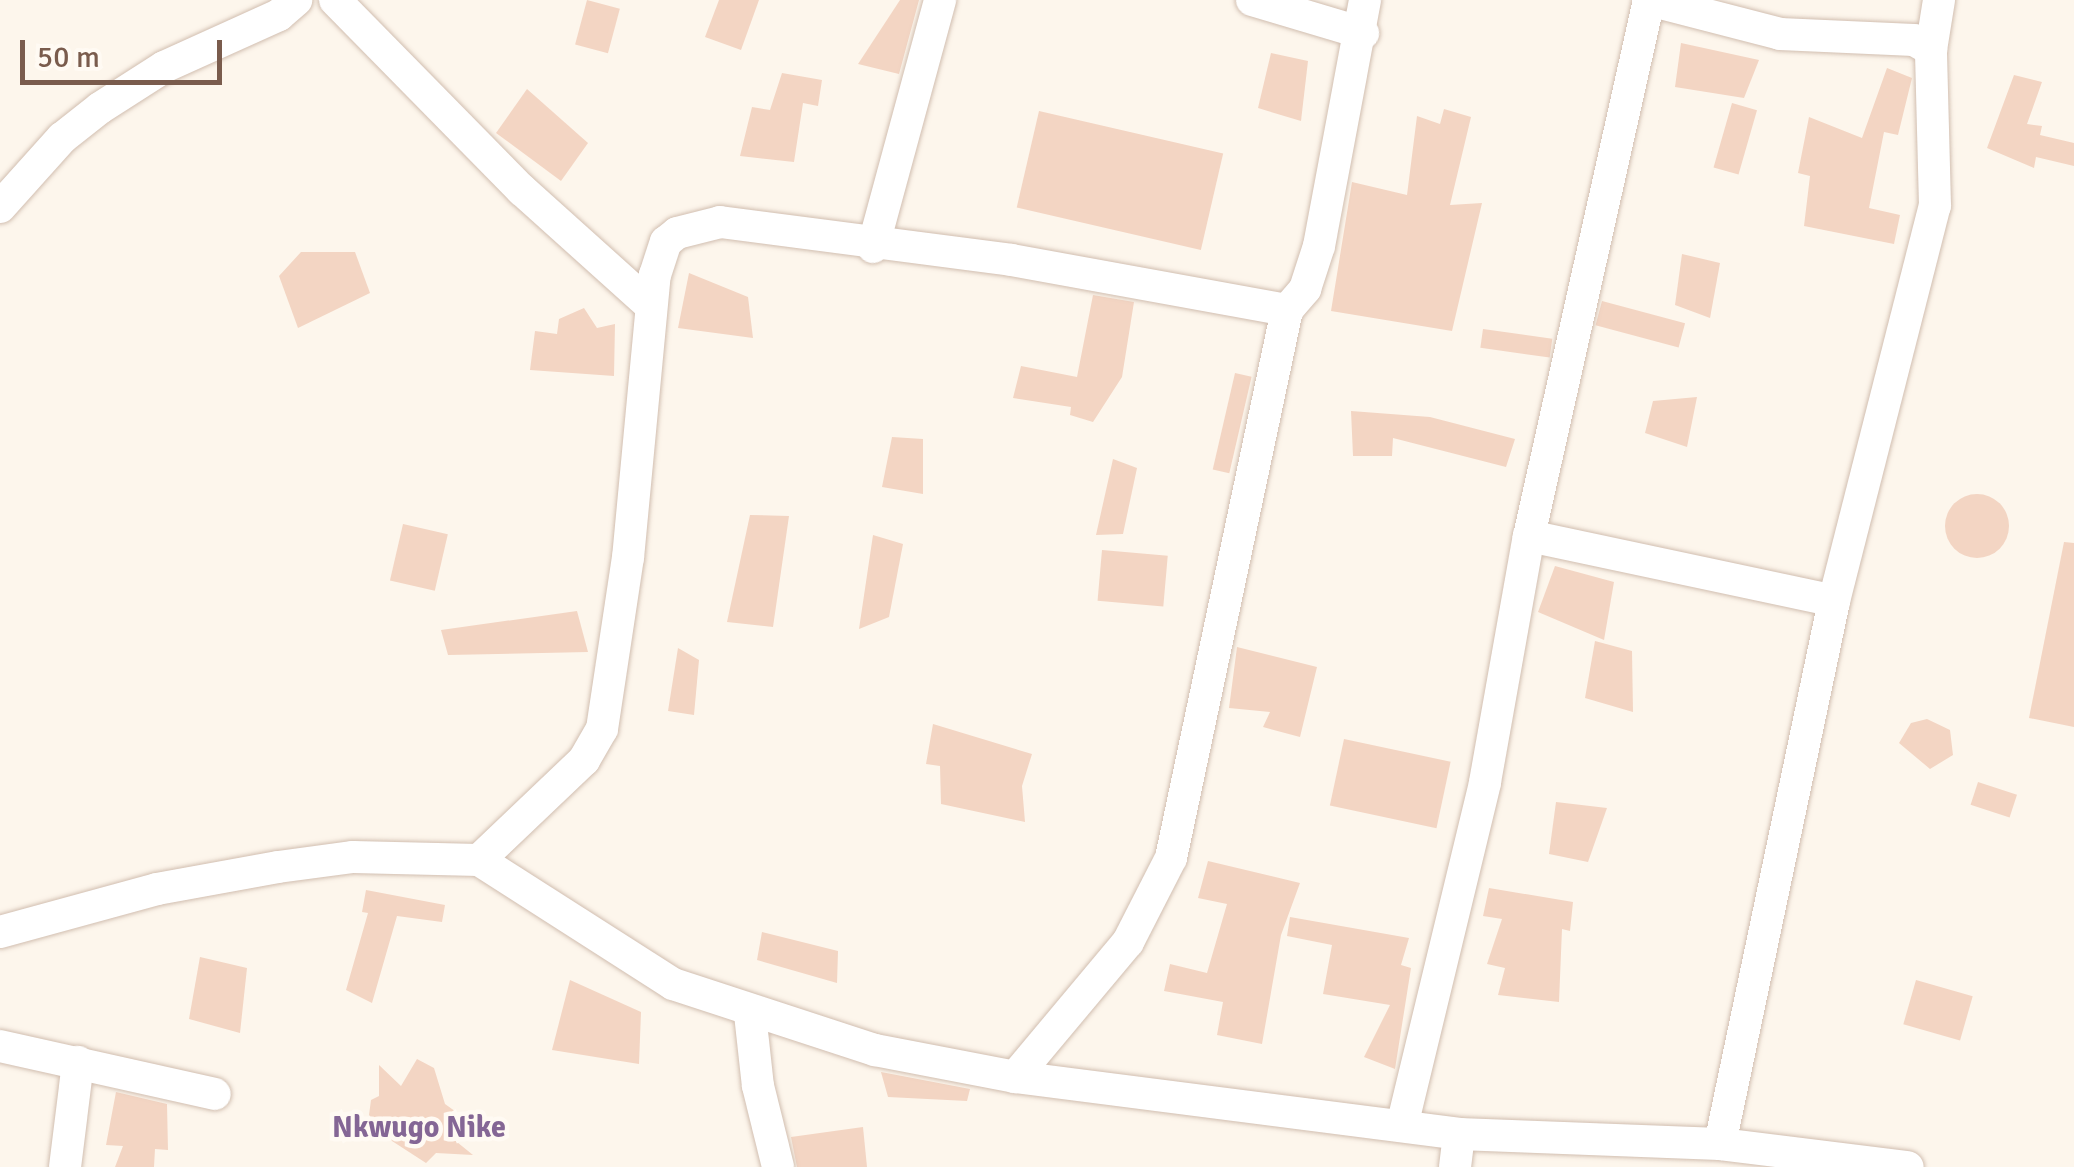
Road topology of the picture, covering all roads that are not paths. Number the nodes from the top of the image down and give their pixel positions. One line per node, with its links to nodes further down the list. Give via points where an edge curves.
1 (296, 0): 10 (street, via 278,16 164,67 100,108 62,138)
2 (336, 0): 12 (street, via 522,190)
3 (940, 0): 11 (street)
4 (1252, 0): 8 (street)
5 (1366, 0): 8 (street)
6 (1649, 0): 9 (street, via 1780,34 1914,40); 14 (street)
7 (1939, 0): 9 (street)
8 (1363, 34): 13 (street, via 1319,246 1305,289)
9 (1931, 50): 15 (street, via 1935,206)
10 (0, 207)
11 (873, 247): 12 (street, via 720,222 691,227 666,242); 13 (street, via 1012,260)
12 (651, 306): 16 (street, via 628,558 602,729 584,760)
13 (1287, 310): 21 (street, via 1170,858 1128,942)
14 (1530, 536): 15 (street); 23 (street, via 1485,782)
15 (1834, 601): 25 (street)
16 (478, 860): 17 (street, via 353,857 278,867 157,889); 18 (street, via 673,984)
17 (0, 932)
18 (750, 1014): 21 (street, via 875,1050); 27 (street, via 758,1086)
19 (0, 1046): 20 (street)
20 (78, 1062): 22 (street); 26 (street)
21 (1015, 1077): 23 (street)
22 (215, 1094)
23 (1402, 1126): 24 (street)
24 (1460, 1134): 25 (street); 28 (street)
25 (1720, 1144): 29 (street)
26 (65, 1167)
27 (778, 1167)
28 (1455, 1167)
29 (1908, 1167)

